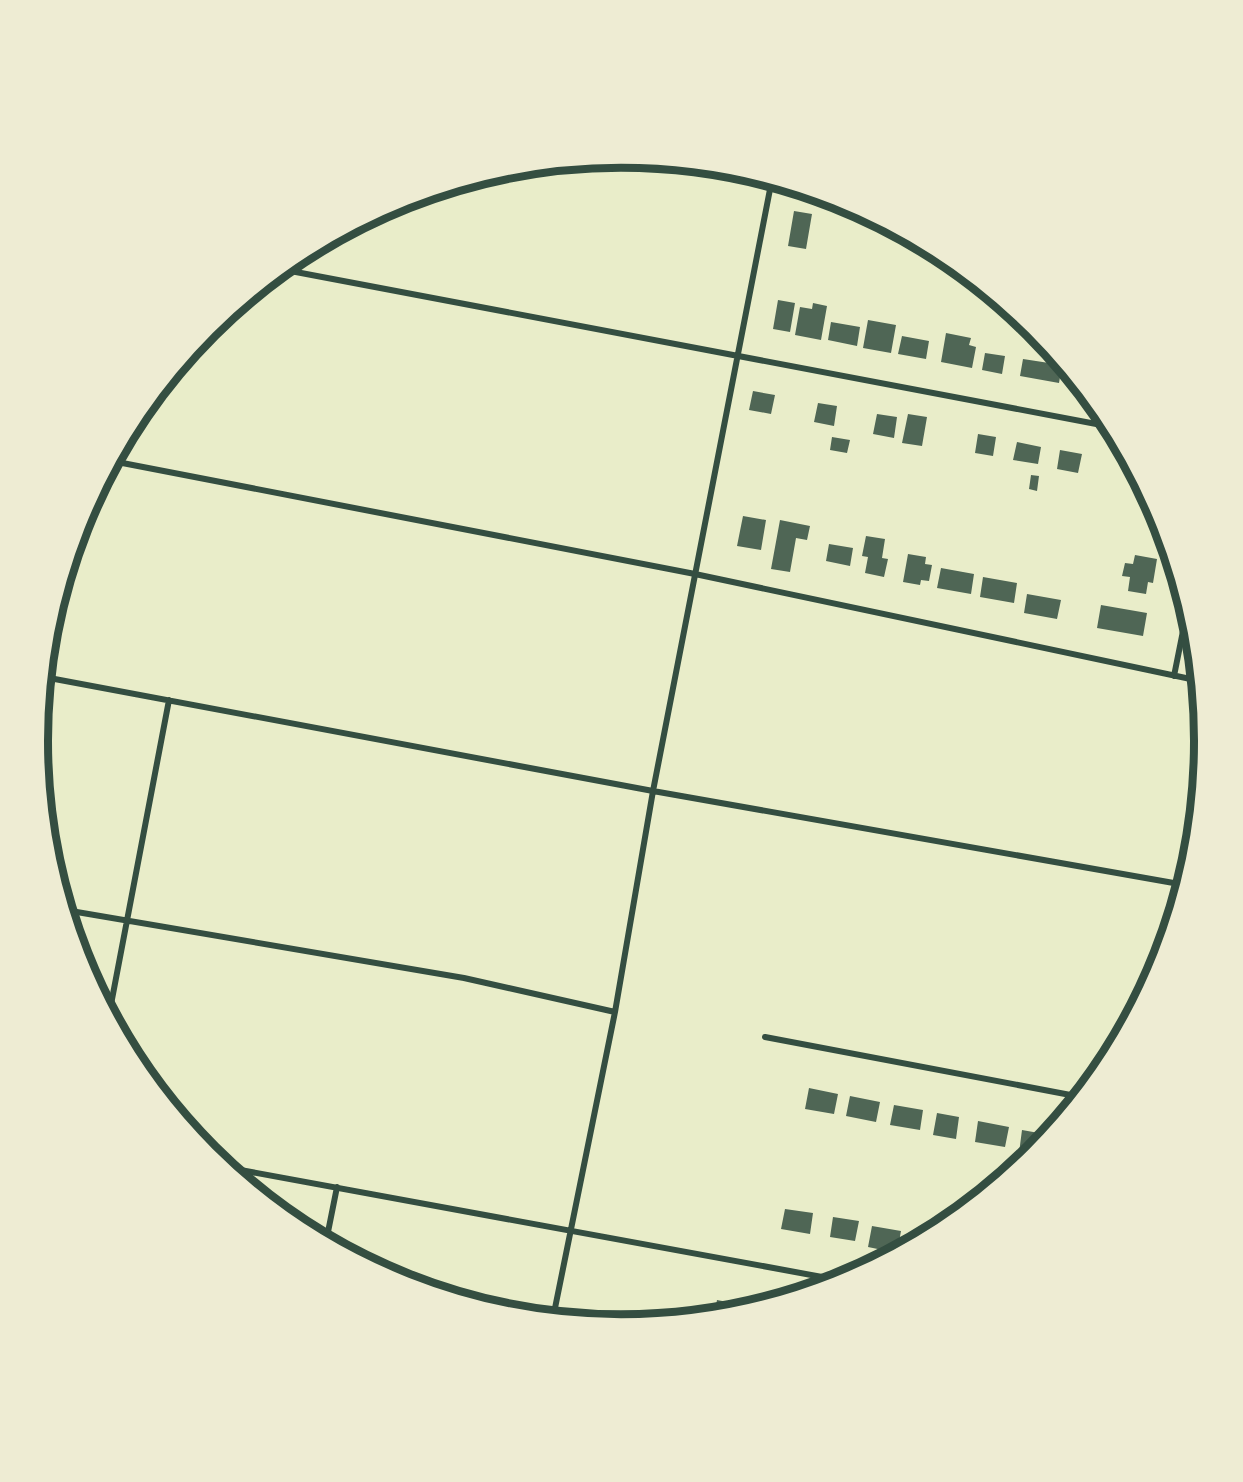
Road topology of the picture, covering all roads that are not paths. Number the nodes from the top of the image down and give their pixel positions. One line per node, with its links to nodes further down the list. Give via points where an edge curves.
1 (770, 187): 3 (street)
2 (293, 271): 3 (street)
3 (739, 355): 4 (street); 6 (street)
4 (1100, 424)
5 (120, 463): 6 (street)
6 (695, 574): 8 (street); 12 (street)
7 (1184, 628): 8 (street)
8 (1174, 676): 10 (street)
9 (52, 677): 11 (street)
10 (1191, 679)
11 (169, 700): 12 (street); 15 (street)
12 (653, 791): 13 (street); 17 (street)
13 (1176, 883)
14 (74, 912): 15 (street)
15 (128, 921): 16 (street); 17 (street, via 464,978)
16 (111, 1003)
17 (615, 1012): 22 (street)
18 (765, 1037): 19 (street)
19 (1072, 1095)
20 (241, 1170): 21 (street)
21 (337, 1187): 22 (street); 23 (street)
22 (570, 1230): 24 (street); 25 (street)
23 (328, 1233)
24 (824, 1277)
25 (554, 1311)

